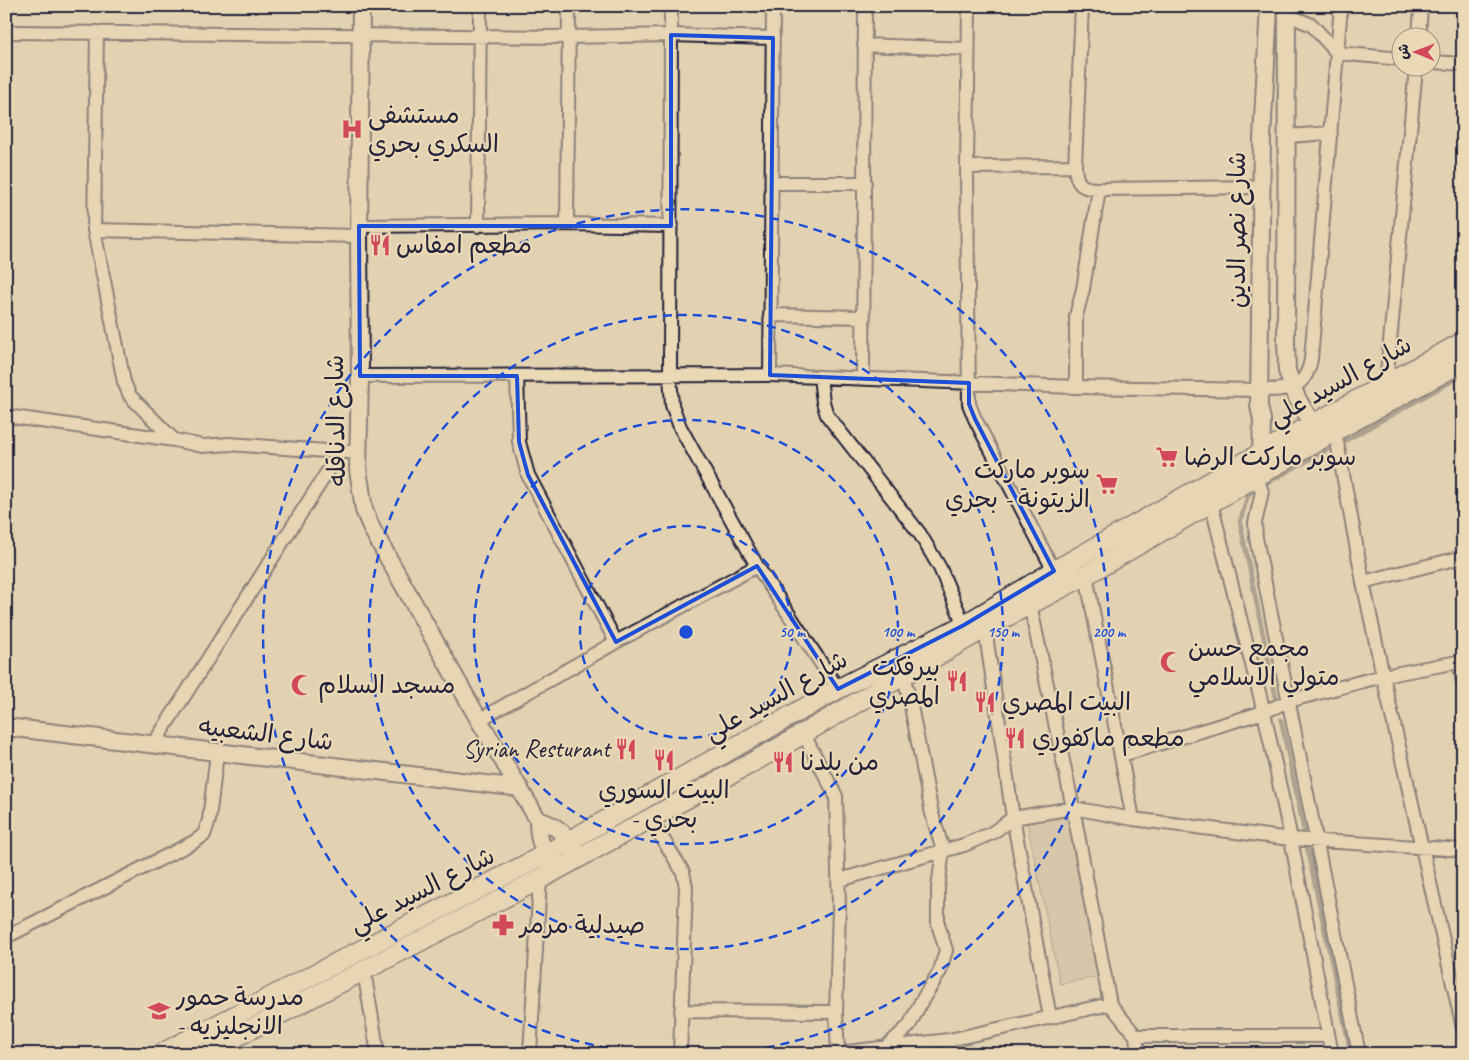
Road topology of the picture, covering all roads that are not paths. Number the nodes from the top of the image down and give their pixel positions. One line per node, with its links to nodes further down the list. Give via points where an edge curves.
1 (360, 6): 17 (street, شارع الدناقله)
2 (480, 6): 18 (street)
3 (569, 6): 19 (street)
4 (671, 6): 16 (street)
5 (774, 6): 20 (street)
6 (865, 6): 21 (street)
7 (969, 6): 22 (street)
8 (1082, 6): 32 (street)
9 (1269, 6): 30 (street, شارع نصر الدين)
10 (1341, 6): 23 (street)
11 (1421, 6): 13 (street)
12 (1287, 10): 23 (street, via 1312,25); 29 (street, شارع نصر الدين)
13 (1419, 28)
14 (6, 32): 15 (street)
15 (96, 32): 17 (street); 40 (street)
16 (671, 35): 19 (street); 20 (street); 39 (street)
17 (360, 36): 18 (street); 41 (street, شارع الدناقله)
18 (480, 36): 19 (street); 38 (street)
19 (569, 37): 37 (street)
20 (773, 38): 33 (street)
21 (864, 45): 22 (street); 34 (street)
22 (968, 49): 31 (street)
23 (1337, 53): 24 (street); 28 (street)
24 (1392, 58)
25 (1442, 63): 26 (street)
26 (1463, 64)
27 (1415, 78): 53 (street)
28 (1331, 133): 29 (street); 55 (street, via 1311,359 1309,372)
29 (1287, 136): 30 (street); 55 (street, شارع نصر الدين, via 1286,341 1287,371)
30 (1262, 138): 35 (street, شارع نصر الدين)
31 (967, 166): 32 (street); 52 (street)
32 (1075, 166): 36 (street, via 1080,185)
33 (772, 183): 34 (street); 42 (street)
34 (865, 183): 43 (street)
35 (1262, 187): 36 (street); 56 (street, شارع نصر الدين)
36 (1099, 189): 54 (street, via 1076,316)
37 (567, 224): 38 (street); 39 (street)
38 (478, 226): 41 (street)
39 (671, 226): 46 (street)
40 (94, 230): 41 (street); 59 (street, via 124,382 130,396)
41 (359, 231): 48 (street, شارع الدناقله)
42 (770, 315): 43 (street); 47 (street)
43 (864, 317): 51 (street)
44 (1463, 342): 53 (main road, شارع السيد علي)
45 (1463, 362): 58 (main road, شارع السيد علي)
46 (670, 375): 47 (street); 49 (street); 66 (street, via 672,405 680,427)
47 (770, 375): 50 (street)
48 (360, 376): 49 (street); 61 (street, شارع الدناقله)
49 (517, 376): 73 (street, via 519,442 528,475)
50 (820, 377): 51 (street); 71 (street, via 828,416 920,534 940,568)
51 (864, 379): 52 (street)
52 (969, 384): 54 (street); 67 (street, via 969,404 975,419)
53 (1386, 384): 58 (main road, شارع السيد علي)
54 (1076, 387): 56 (street)
55 (1293, 387): 56 (street); 58 (street, شارع نصر الدين, via 1304,411)
56 (1260, 390): 62 (street, شارع نصر الدين)
57 (6, 416): 59 (street)
58 (1323, 432): 62 (main road, شارع السيد علي); 63 (main road, شارع السيد علي); 69 (street)
59 (174, 440): 60 (street, via 203,446 229,444)
60 (340, 452): 61 (street); 86 (street)
61 (359, 452): 83 (street, شارع الدناقله, via 360,488 372,529)
62 (1261, 453): 67 (main road, شارع السيد علي)
63 (1256, 476): 64 (main road, شارع السيد علي); 81 (street, via 1262,492 1255,523 1256,538)
64 (1211, 503): 68 (main road, شارع السيد علي); 82 (street)
65 (1463, 557): 69 (street)
66 (757, 566): 73 (street); 79 (street)
67 (1054, 570): 71 (main road, شارع السيد علي)
68 (1086, 574): 70 (main road, شارع السيد علي); 88 (street)
69 (1363, 582): 76 (street)
70 (1030, 604): 72 (main road, شارع السيد علي); 90 (street)
71 (964, 625): 75 (main road, شارع السيد علي)
72 (985, 628): 77 (main road, شارع السيد علي); 92 (street)
73 (616, 642): 83 (street)
74 (1461, 662): 76 (street); 78 (street)
75 (866, 674): 79 (main road, شارع السيد علي); 80 (main road)
76 (1383, 676): 81 (street); 98 (street)
77 (902, 677): 80 (main road, شارع السيد علي); 99 (street)
78 (1463, 682)
79 (838, 689): 96 (main road, شارع السيد علي)
80 (877, 692): 85 (main road, شارع السيد علي)
81 (1288, 701): 82 (street); 97 (street)
82 (1264, 712): 88 (street); 95 (street)
83 (479, 720): 89 (street, شارع الدناقله)
84 (6, 727): 86 (street, شارع الشعبيه)
85 (803, 733): 91 (main road, شارع السيد علي); 105 (street, via 836,796)
86 (153, 746): 87 (street, شارع الشعبيه)
87 (217, 753): 89 (street, شارع الشعبيه); 106 (street, via 209,820 204,835)
88 (1122, 755): 93 (street)
89 (520, 788): 94 (street, شارع الدناقله)
90 (1073, 808): 92 (street); 93 (street); 108 (street)
91 (650, 818): 102 (main road, شارع السيد علي); 109 (street, via 683,872 686,887)
92 (1013, 818): 99 (street, via 992,833); 111 (street)
93 (1133, 819): 95 (street)
94 (538, 820): 96 (street, via 550,823); 101 (street, شارع الدناقله, via 540,844)
95 (1291, 839): 97 (street); 114 (street)
96 (570, 840): 101 (main road, شارع السيد علي); 102 (street)
97 (1317, 840): 98 (street); 127 (street)
98 (1422, 847): 100 (street); 112 (street)
99 (943, 850): 105 (street); 117 (street, via 938,924 946,950 940,971 909,1026)
100 (1463, 850)
101 (546, 854): 103 (street, شارع الدناقله); 115 (main road, شارع السيد علي)
102 (578, 858): 103 (main road, شارع السيد علي)
103 (560, 868): 104 (main road, شارع السيد علي)
104 (540, 879): 107 (main road, شارع السيد علي); 122 (street)
105 (839, 880): 110 (street)
106 (6, 937)
107 (364, 971): 120 (main road, شارع السيد علي); 121 (street)
108 (1110, 1004): 111 (street); 113 (street)
109 (681, 1011): 110 (street); 123 (street)
110 (836, 1012): 118 (street)
111 (1050, 1017): 116 (street)
112 (1463, 1028)
113 (1136, 1036): 114 (street); 125 (street)
114 (1328, 1036): 126 (street)
115 (193, 1037): 119 (main road, شارع السيد علي); 120 (street)
116 (949, 1040): 117 (street); 124 (street)
117 (885, 1048): 118 (street)
118 (838, 1053)
119 (161, 1054)
120 (203, 1054)
121 (378, 1054)
122 (530, 1054)
123 (680, 1054)
124 (951, 1054)
125 (1138, 1054)
126 (1332, 1054)
127 (1359, 1054)

